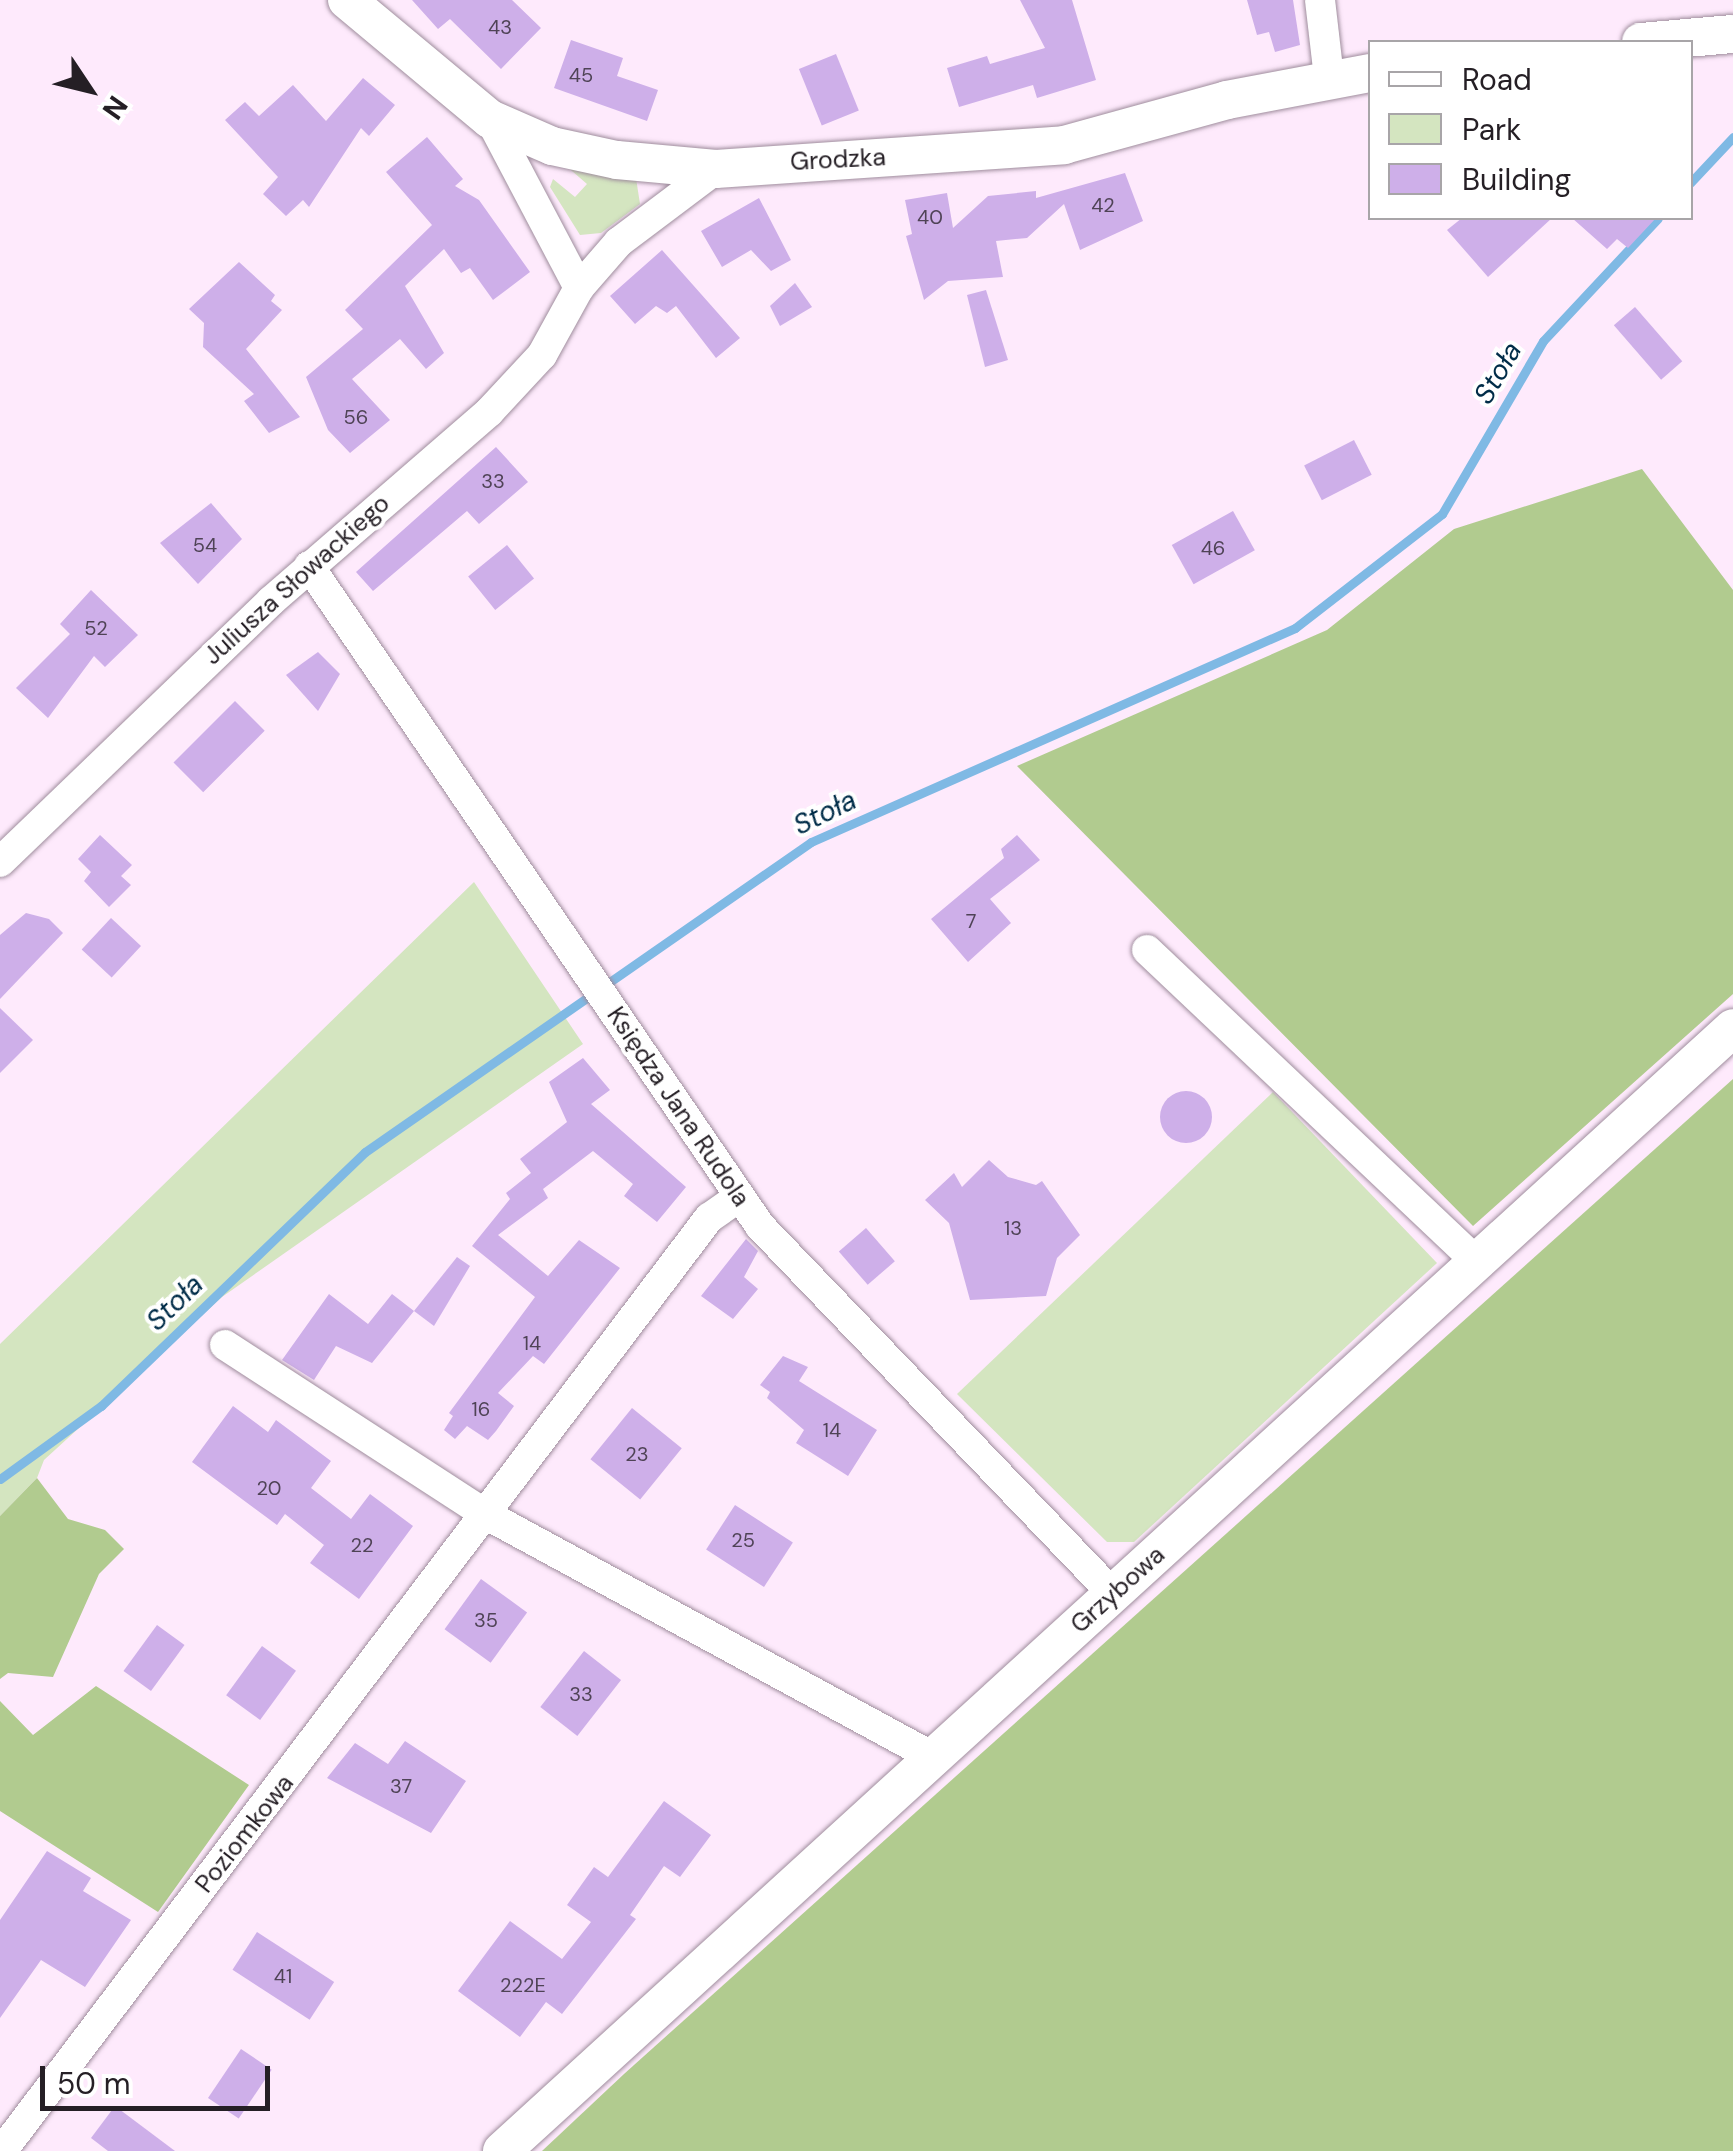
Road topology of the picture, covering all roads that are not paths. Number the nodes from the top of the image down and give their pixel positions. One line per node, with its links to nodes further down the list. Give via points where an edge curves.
1 (347, 0): 7 (street, Grodzka)
2 (1320, 0): 6 (street)
3 (1733, 34): 4 (street)
4 (1665, 40)
5 (1368, 73): 6 (street, Grodzka)
6 (1330, 78): 8 (street, Grodzka, via 1064,145)
7 (490, 119): 8 (street, Grodzka, via 552,146); 9 (street)
8 (716, 170): 9 (street, Juliusza Słowackiego, via 620,242)
9 (579, 288): 10 (street, Juliusza Słowackiego, via 542,356 489,412)
10 (308, 566): 11 (street, Juliusza Słowackiego); 14 (street, Księdza Jana Rudola)
11 (0, 862)
12 (1146, 950): 15 (street)
13 (1733, 1028): 15 (street, Grzybowa)
14 (739, 1197): 17 (street, Poziomkowa, via 709,1218); 18 (street, Księdza Jana Rudola)
15 (1478, 1262): 18 (street, Grzybowa)
16 (225, 1345): 17 (street)
17 (485, 1514): 19 (street); 20 (street, Poziomkowa)
18 (1114, 1595): 19 (street, Grzybowa)
19 (933, 1756): 21 (street, Grzybowa)
20 (2, 2151)
21 (502, 2151)

